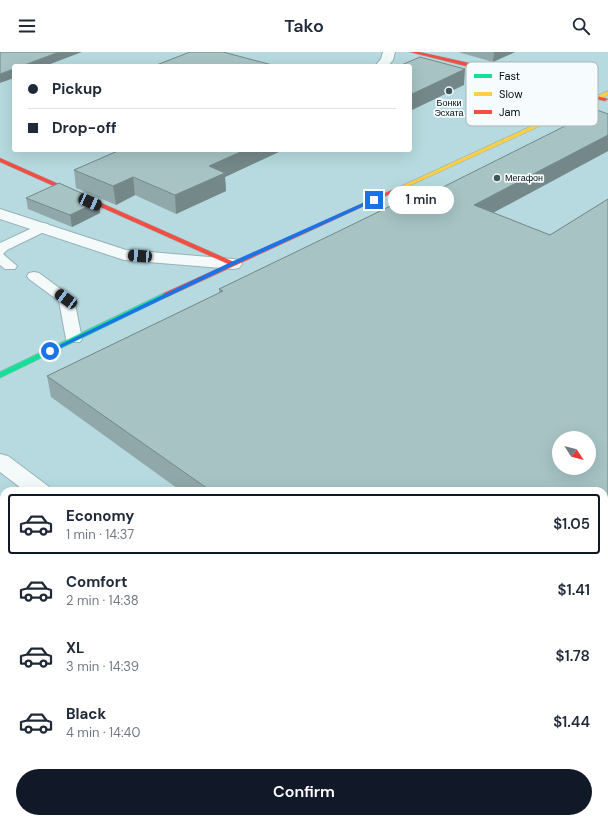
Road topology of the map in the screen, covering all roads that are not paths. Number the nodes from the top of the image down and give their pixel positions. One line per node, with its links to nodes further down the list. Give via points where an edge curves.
1 (389, 52): 3 (street)
2 (412, 52): 4 (main road)
3 (383, 64)
4 (466, 65)
5 (540, 126): 10 (main road)
6 (0, 160): 10 (main road)
7 (0, 214): 8 (street)
8 (43, 227): 9 (lane, via 1,248); 10 (street, via 124,255)
9 (0, 251)
10 (232, 264): 12 (main road)
11 (34, 276): 12 (lane, via 66,299)
12 (74, 339): 13 (main road)
13 (0, 375)
14 (0, 461): 15 (street)
15 (35, 487)

